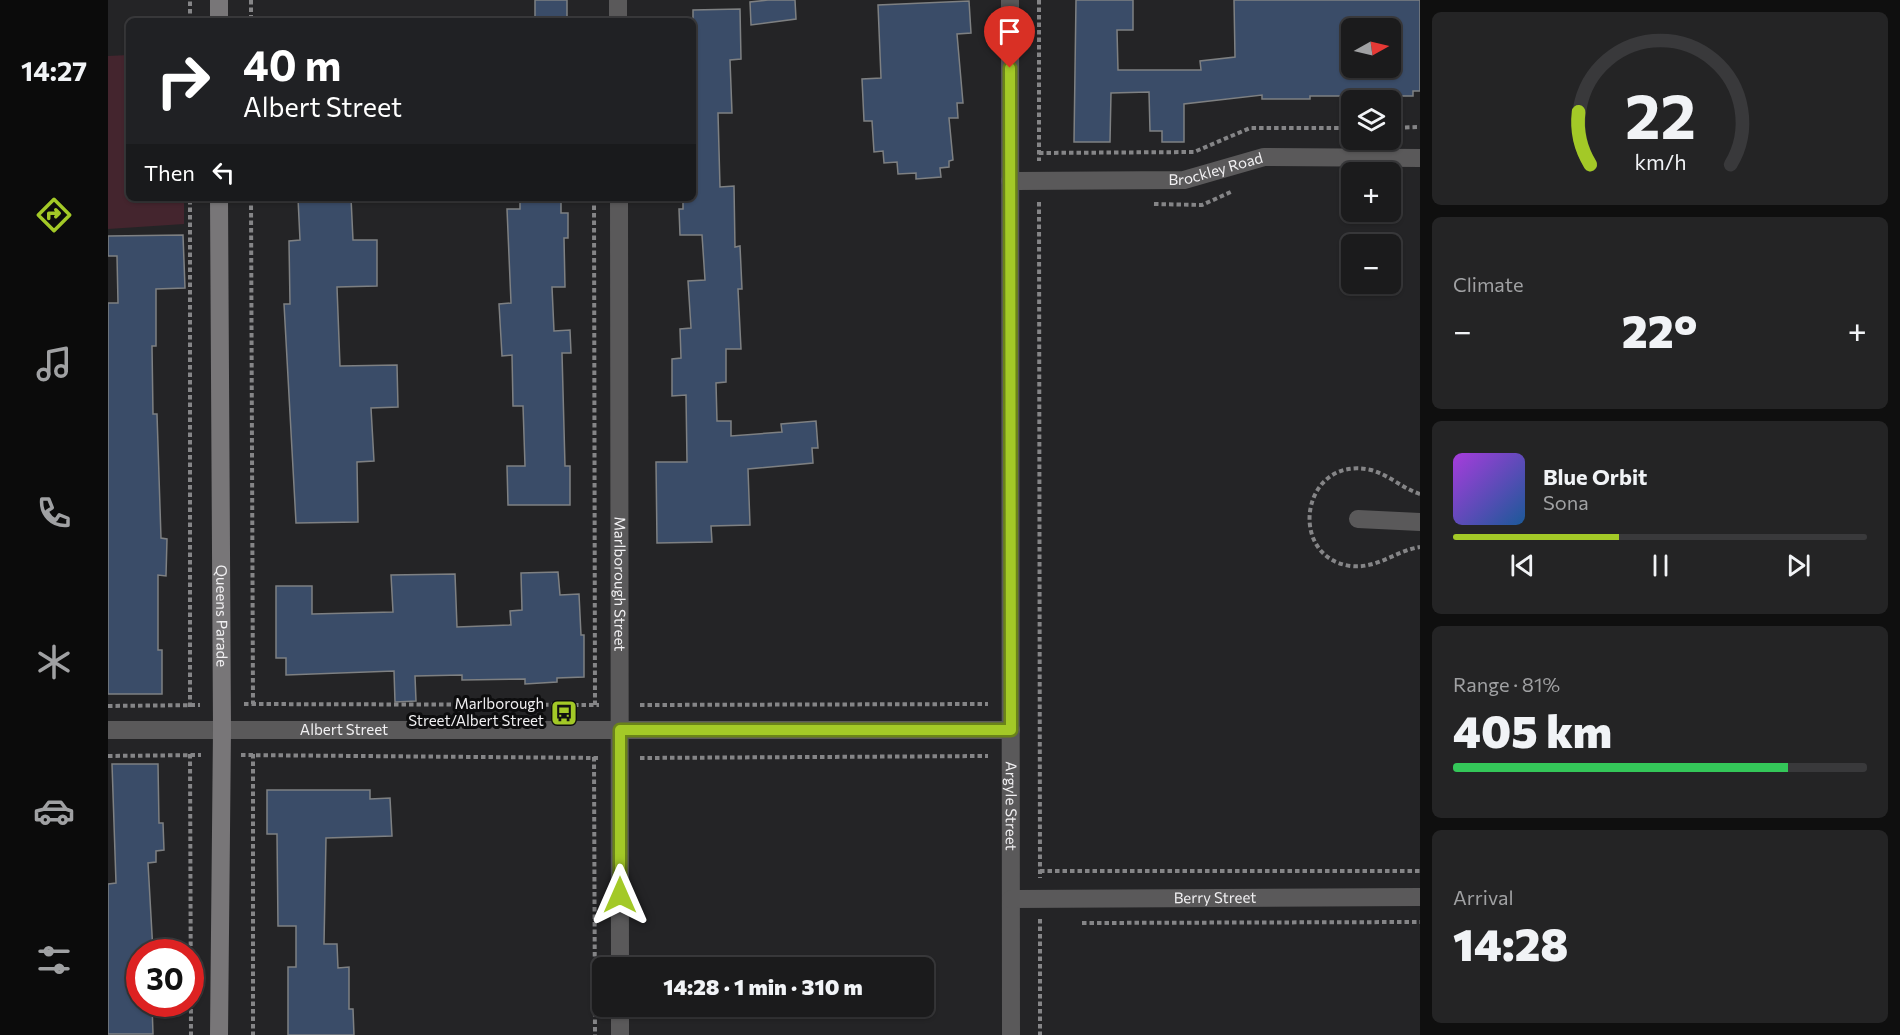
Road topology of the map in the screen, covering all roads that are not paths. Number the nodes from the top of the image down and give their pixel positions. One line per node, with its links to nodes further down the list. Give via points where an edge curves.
1 (219, 0): 4 (street)
2 (618, 0): 5 (street)
3 (1010, 0): 7 (street, Argyle Street)
4 (219, 18)
5 (618, 18)
6 (1420, 158): 7 (street, Brockley Road, via 1264,157 1184,180)
7 (1010, 181): 15 (street, Argyle Street)
8 (219, 201): 12 (street, Queens Parade)
9 (619, 201): 14 (street, Marlborough Street)
10 (1358, 519): 11 (street)
11 (1420, 522)
12 (222, 729): 13 (street, Albert Street); 14 (street, Albert Street); 20 (street, Queens Parade)
13 (108, 730)
14 (620, 730): 15 (street, Albert Street); 18 (street, Marlborough Street)
15 (1011, 730): 17 (street, Argyle Street)
16 (1420, 897): 17 (street, Berry Street)
17 (1011, 899): 22 (street, Argyle Street)
18 (620, 957)
19 (620, 1017): 21 (street)
20 (219, 1035)
21 (620, 1035)
22 (1011, 1035)

